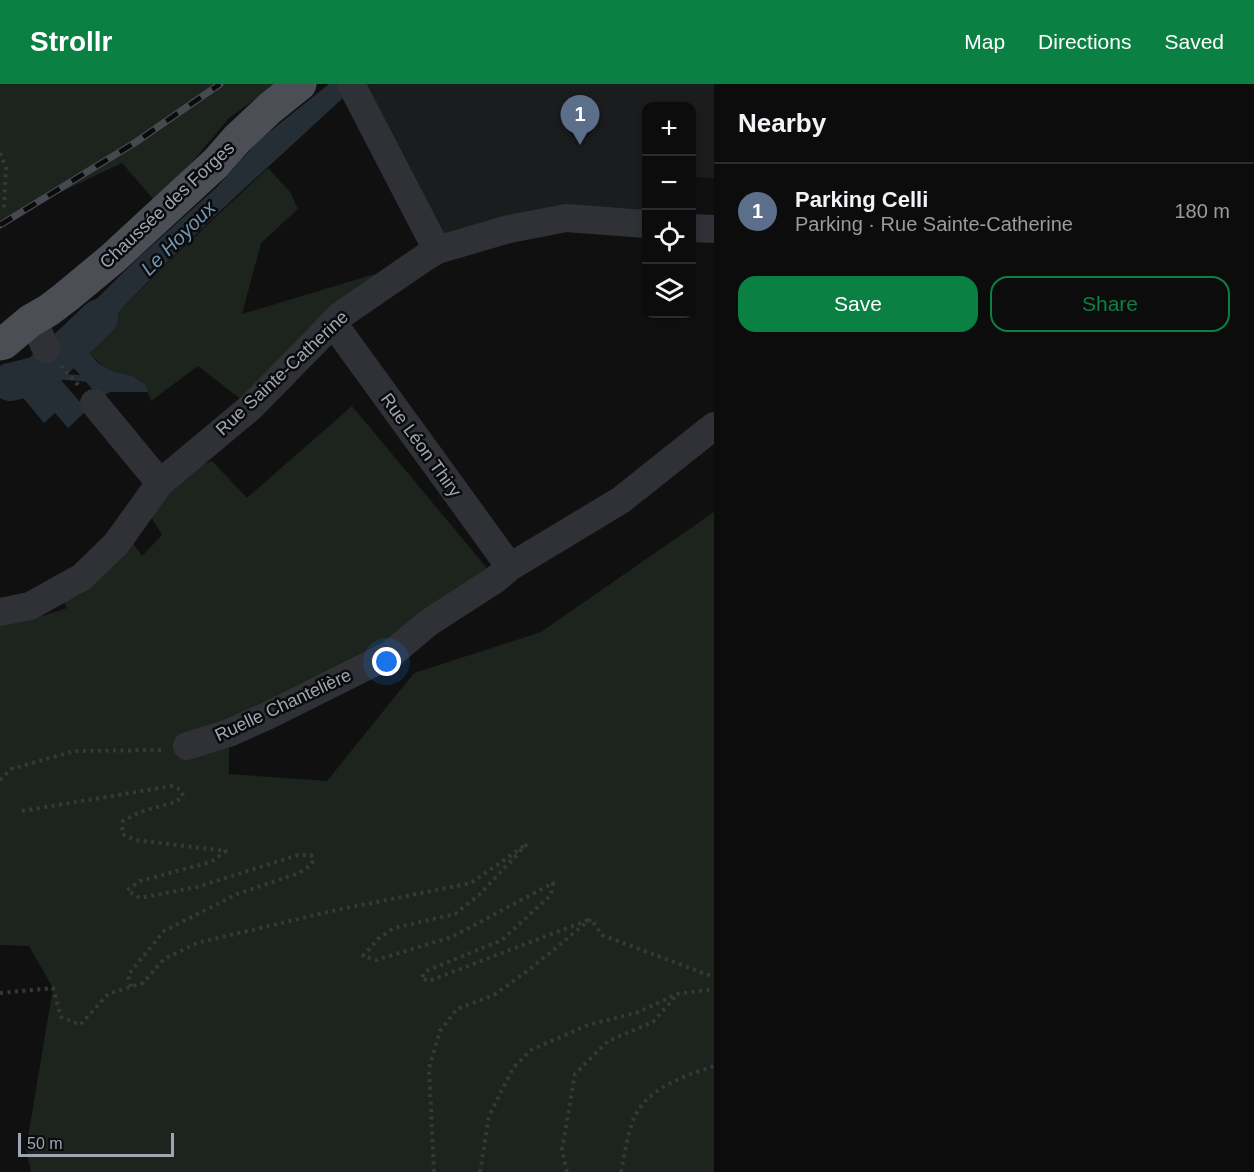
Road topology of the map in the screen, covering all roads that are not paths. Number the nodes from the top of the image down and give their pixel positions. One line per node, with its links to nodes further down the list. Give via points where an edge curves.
1 (300, 84): 7 (main road, Chaussée des Forges, via 121,251 66,297)
2 (352, 86): 6 (street)
3 (642, 224): 6 (street, Rue Sainte-Catherine, via 566,218 509,229)
4 (696, 228): 5 (street)
5 (714, 229)
6 (437, 250): 8 (street, Rue Sainte-Catherine)
7 (21, 320): 9 (main road, Chaussée des Forges, via 4,344); 10 (street)
8 (333, 323): 13 (street, Rue Sainte-Catherine, via 250,407); 14 (street, Rue Léon Thiry)
9 (0, 344)
10 (46, 349)
11 (94, 403): 13 (street)
12 (714, 426): 14 (street, Ruelle Chantelière, via 621,500)
13 (160, 483): 15 (street, Rue Sainte-Catherine, via 116,544 82,577 30,606)
14 (510, 567): 16 (street, Ruelle Chantelière, via 428,623 391,654 269,716)
15 (0, 612)
16 (186, 746)

